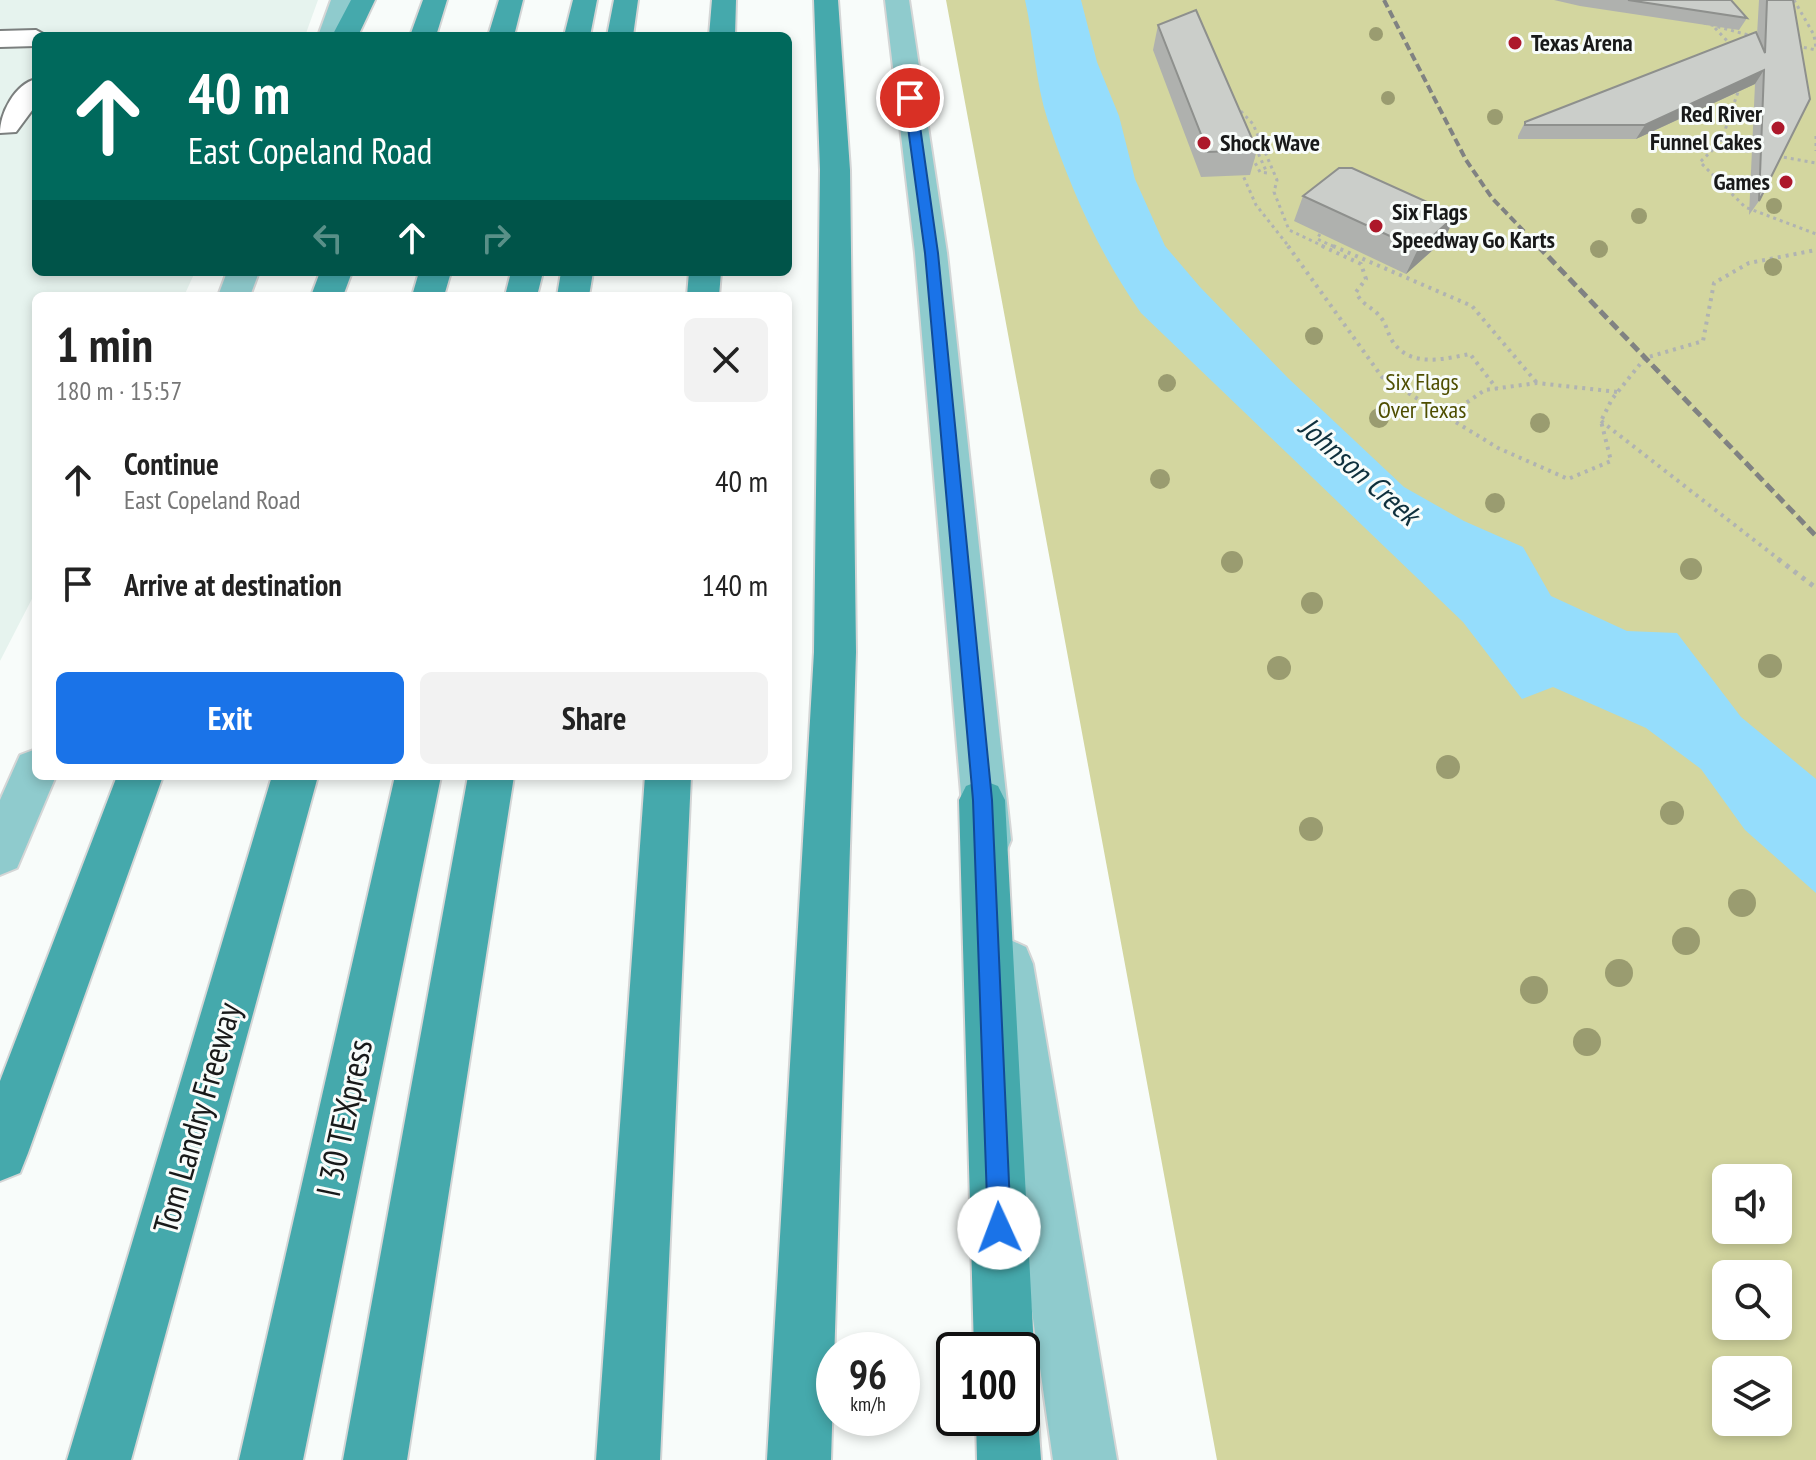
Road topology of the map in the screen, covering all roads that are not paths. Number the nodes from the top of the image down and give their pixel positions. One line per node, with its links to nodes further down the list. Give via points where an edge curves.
1 (343, 0): 10 (main road)
2 (363, 0): 11 (highway)
3 (435, 0): 12 (highway)
4 (511, 0): 13 (highway)
5 (585, 0): 14 (highway)
6 (626, 0): 15 (highway)
7 (724, 0): 16 (highway)
8 (826, 0): 36 (highway, via 835,170 835,652)
9 (897, 0): 27 (main road, via 931,253)
10 (332, 32)
11 (347, 32)
12 (424, 32)
13 (502, 32)
14 (578, 32)
15 (621, 32)
16 (722, 32)
17 (32, 38): 18 (lane)
18 (0, 39)
19 (32, 92): 20 (lane)
20 (6, 126)
21 (32, 778): 28 (main road)
22 (139, 780): 29 (highway)
23 (294, 780): 32 (highway, Tom Landry Freeway)
24 (417, 780): 33 (highway, I 30 TEXpress)
25 (490, 780): 34 (highway)
26 (668, 780): 35 (highway)
27 (982, 800): 30 (highway); 38 (main road)
28 (0, 853)
29 (0, 1153)
30 (1003, 1332)
31 (1008, 1436): 37 (highway)
32 (99, 1460)
33 (271, 1460)
34 (375, 1460)
35 (628, 1460)
36 (799, 1460)
37 (1009, 1460)
38 (1085, 1460)

